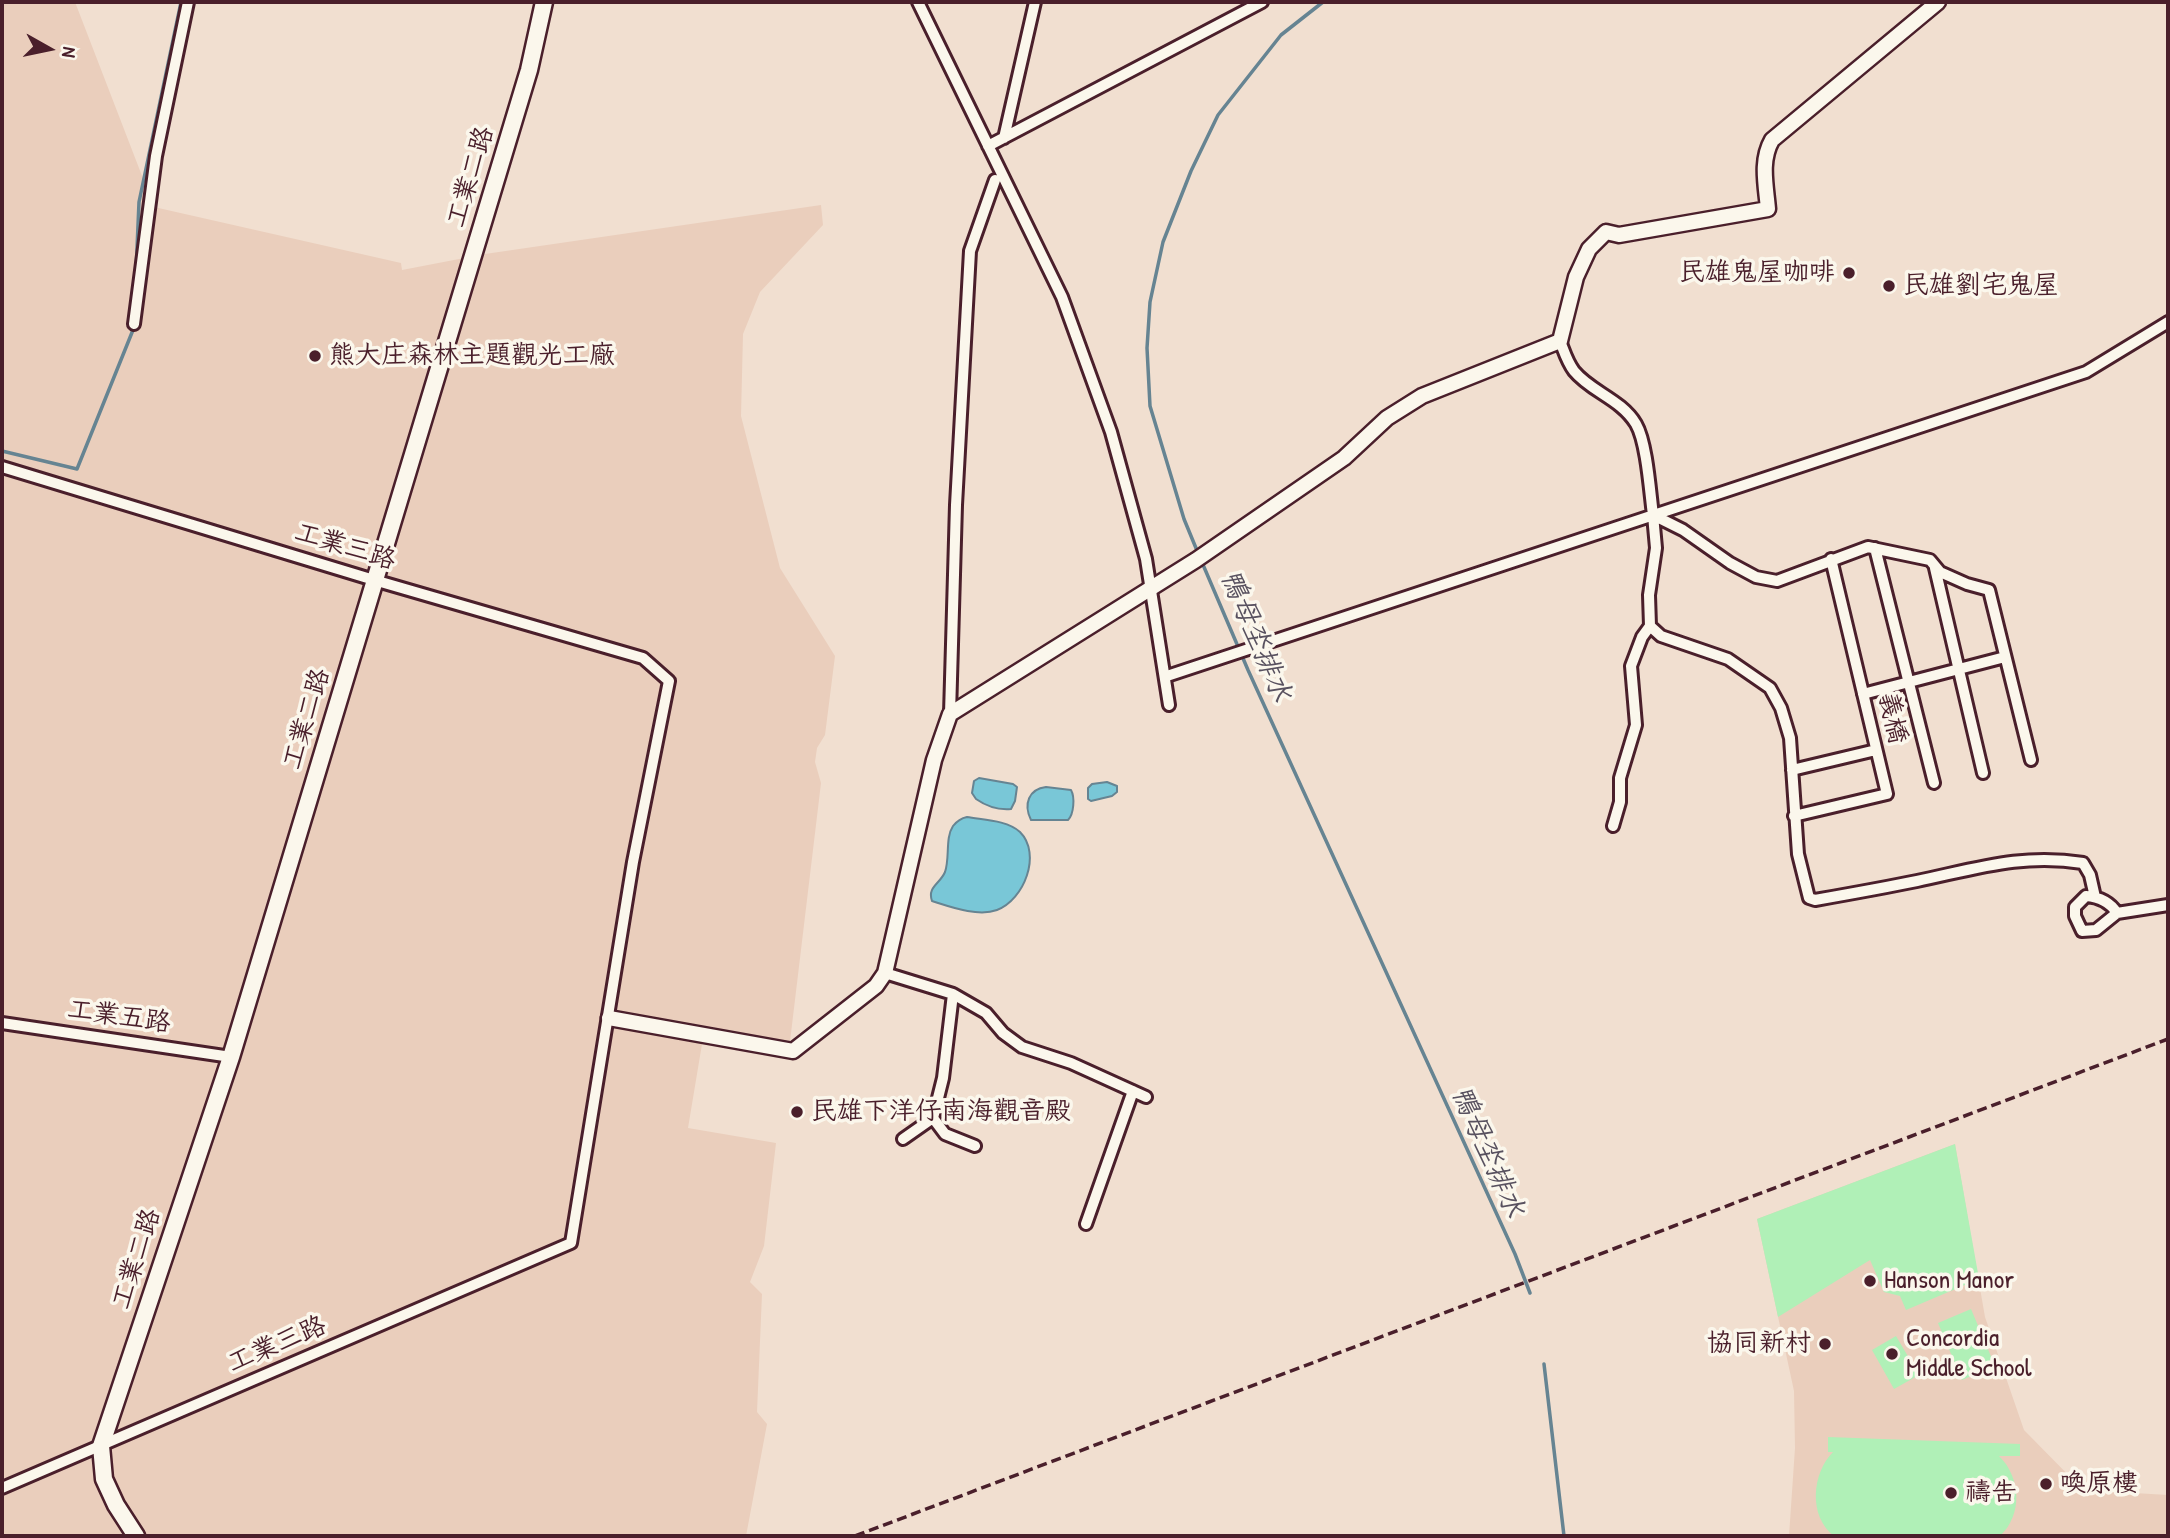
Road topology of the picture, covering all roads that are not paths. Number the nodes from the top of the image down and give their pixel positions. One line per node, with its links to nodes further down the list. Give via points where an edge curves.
1 (188, 2): 11 (street, via 156,156)
2 (544, 2): 18 (main road, 工業二路, via 529,70)
3 (918, 2): 8 (street)
4 (1035, 2): 7 (street)
5 (1262, 2): 7 (street)
6 (1938, 2): 12 (street, via 1772,140 1764,164 1768,209 1619,235 1606,232 1589,249 1576,277)
7 (1004, 138): 8 (street)
8 (988, 146): 19 (street, via 1062,297 1111,432)
9 (995, 180): 27 (street, via 970,251)
10 (2168, 322): 14 (street, via 2086,372)
11 (134, 324)
12 (1560, 341): 14 (street, via 1573,369 1617,403 1636,425 1648,469); 19 (street, via 1422,396 1387,418 1344,458)
13 (2, 467): 18 (street, 工業三路)
14 (1653, 515): 16 (street, via 1756,577 1777,580); 20 (street, via 1656,548 1648,594); 23 (street)
15 (1875, 548): 16 (street); 17 (street, via 1930,560); 24 (street, 義橋)
16 (1831, 559): 25 (street, 義橋)
17 (1934, 565): 21 (street, via 1940,572 1989,590); 22 (street)
18 (374, 580): 40 (street, 工業三路, via 643,657 669,681 633,862); 42 (main road, 工業二路)
19 (1151, 588): 23 (street); 27 (street)
20 (1650, 626): 30 (street, via 1661,636 1728,659 1770,688 1790,738); 34 (street, via 1630,666 1636,725 1620,778)
21 (2005, 657): 22 (street); 29 (street)
22 (1958, 670): 24 (street); 31 (street)
23 (1167, 676): 26 (street)
24 (1910, 682): 25 (street); 32 (street, 義橋)
25 (1863, 694): 28 (street, 義橋)
26 (1170, 705)
27 (950, 715): 38 (street, via 934,760)
28 (1876, 750): 30 (street); 33 (street, 義橋, via 1887,794)
29 (2031, 760)
30 (1792, 770): 33 (street)
31 (1983, 773)
32 (1934, 783)
33 (1794, 816): 35 (street, via 1805,887 1809,898 1815,900 1998,862 2059,859 2083,863)
34 (1613, 826)
35 (2095, 897): 37 (street, via 2113,905); 37 (street, via 2086,896 2075,907 2082,931 2096,930)
36 (2168, 905): 37 (street)
37 (2117, 913)
38 (885, 973): 39 (street); 40 (street, via 876,986 793,1051)
39 (953, 994): 43 (street, via 986,1013 1022,1047); 45 (street, via 943,1078)
40 (609, 1018): 49 (street, 工業三路, via 570,1243)
41 (2, 1023): 42 (street, 工業五路)
42 (230, 1057): 49 (main road, 工業二路)
43 (1133, 1091): 44 (street); 48 (street)
44 (1146, 1097)
45 (933, 1118): 46 (street); 47 (street, via 945,1134)
46 (903, 1139)
47 (975, 1146)
48 (1086, 1224)
49 (101, 1446): 50 (street, 工業三路); 51 (main road, via 104,1479)
50 (2, 1488)
51 (136, 1536)

